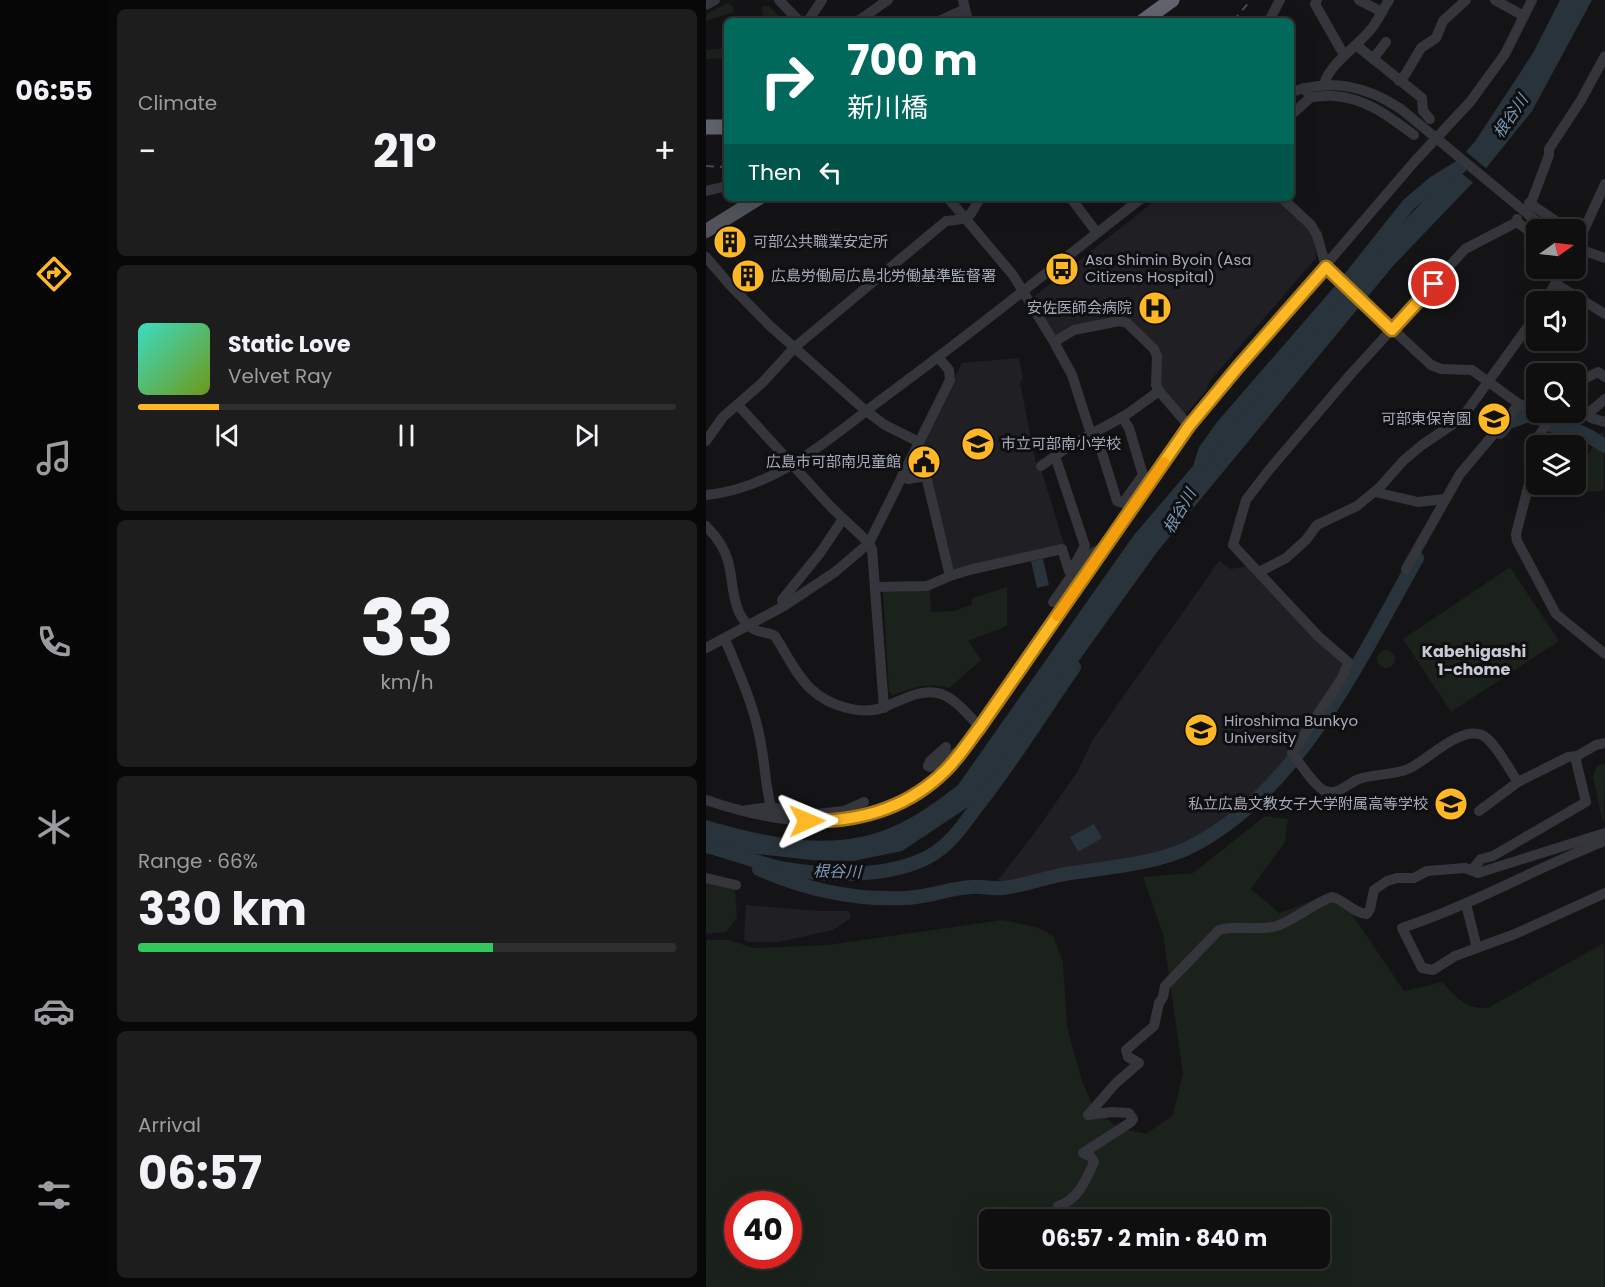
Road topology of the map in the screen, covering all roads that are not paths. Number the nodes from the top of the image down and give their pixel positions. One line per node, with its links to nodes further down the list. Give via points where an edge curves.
1 (715, 0): 14 (street)
2 (778, 0): 17 (street)
3 (822, 0): 18 (street)
4 (888, 0): 19 (street)
5 (1172, 0): 21 (highway)
6 (1280, 0): 22 (street)
7 (1317, 0): 25 (street, via 1315,4)
8 (1359, 0): 15 (street)
9 (1389, 0): 15 (street)
10 (1466, 0): 28 (street, via 1442,21 1436,38 1421,48)
11 (1495, 0): 16 (street)
12 (1532, 0): 16 (street)
13 (964, 4): 20 (street)
14 (706, 5)
15 (1382, 12): 24 (street)
16 (1525, 16): 37 (street, via 1488,80)
17 (796, 18)
18 (810, 18)
19 (862, 18)
20 (943, 18)
21 (1147, 18)
22 (1271, 18)
23 (1386, 42): 27 (street)
24 (1356, 45): 25 (street); 27 (street)
25 (1344, 55): 29 (street)
26 (1604, 56): 48 (street, via 1549,149 1530,203)
27 (1373, 59): 28 (street)
28 (1399, 81): 33 (street, via 1422,98 1423,111)
29 (1324, 84): 31 (street); 37 (street, via 1358,88 1381,97)
30 (1294, 92): 31 (street)
31 (1308, 92): 32 (street); 36 (street, via 1365,103)
32 (1294, 111)
33 (1430, 119)
34 (706, 127): 35 (highway)
35 (724, 127)
36 (1414, 135)
37 (1439, 140): 47 (street); 57 (street)
38 (724, 187): 40 (street)
39 (1603, 189): 50 (street)
40 (706, 191)
41 (754, 201): 52 (main road)
42 (950, 201): 49 (street)
43 (978, 201): 49 (street)
44 (1073, 201): 53 (street)
45 (1138, 201): 53 (street)
46 (1285, 201): 57 (street, via 1311,225)
47 (1533, 219)
48 (1553, 219)
49 (966, 220): 61 (street); 66 (street, via 946,221)
50 (1586, 222)
51 (1526, 228): 63 (street, via 1517,220 1465,249)
52 (706, 231)
53 (1097, 233): 61 (street)
54 (1586, 252): 56 (street)
55 (706, 257): 66 (street, via 728,284)
56 (1604, 258)
57 (1329, 271): 63 (street); 81 (street, via 1238,367)
58 (1558, 279): 59 (street)
59 (1556, 284): 60 (street); 62 (street)
60 (1552, 291)
61 (1023, 292): 65 (street); 67 (street)
62 (1604, 314)
63 (1391, 329): 70 (street, via 1431,365 1472,370); 97 (street, via 1246,500 1233,545)
64 (1526, 329): 70 (street)
65 (1054, 342): 71 (street, via 1074,330 1119,321 1127,323 1154,349); 82 (street, via 1072,375)
66 (796, 347): 74 (street); 76 (street)
67 (938, 357): 76 (street); 84 (street, via 949,370 950,380)
68 (1604, 377): 69 (street, via 1598,372)
69 (1586, 378)
70 (1489, 381): 73 (street); 89 (street, via 1462,418 1403,461)
71 (1159, 391): 78 (street); 81 (street)
72 (1604, 399): 77 (street)
73 (1519, 404): 75 (street); 91 (street, via 1460,474)
74 (738, 405): 83 (street, via 723,417); 86 (street)
75 (1526, 407)
76 (866, 411): 84 (street); 86 (street)
77 (1588, 414): 79 (street)
78 (1122, 417): 82 (street); 82 (street, via 1143,475 1123,503 1117,501 1098,440)
79 (1604, 422)
80 (1547, 423): 106 (street, via 1531,447 1533,468 1517,541 1556,614)
81 (1189, 426): 95 (street)
82 (1091, 434): 85 (street)
83 (706, 441)
84 (919, 442): 88 (street)
85 (1055, 456): 87 (street); 98 (street, via 1085,546)
86 (794, 465): 90 (street, via 738,489); 92 (street)
87 (1041, 466)
88 (902, 476): 94 (street); 99 (street, via 926,476)
89 (1375, 492): 91 (street, via 1418,502); 97 (street, via 1357,506 1317,525 1286,558)
90 (706, 495)
91 (1444, 500): 96 (street)
92 (843, 519): 94 (street); 102 (street, via 782,600)
93 (706, 526): 103 (street, via 724,550 733,595)
94 (869, 543): 100 (street); 102 (street, via 835,572)
95 (1103, 549): 98 (street, via 1087,556); 108 (street)
96 (1406, 569)
97 (1259, 572): 113 (street, via 1324,642 1348,662 1295,757 1319,786 1327,792 1339,791 1357,779 1408,769 1469,734 1481,735 1490,742)
98 (1073, 575): 99 (street, via 1063,549); 101 (street)
99 (950, 576): 100 (street, via 927,586)
100 (876, 587): 107 (street)
101 (1053, 602)
102 (784, 606): 103 (street)
103 (748, 626): 104 (street); 107 (street, via 775,636 803,680 826,699 861,711)
104 (725, 639): 105 (street); 116 (street, via 760,738)
105 (706, 648)
106 (1604, 654)
107 (884, 708): 108 (street, via 916,695 938,693 961,707)
108 (980, 727): 111 (street)
109 (1604, 743): 112 (street)
110 (946, 747): 111 (street, via 928,766)
111 (965, 747): 119 (street, via 945,770 912,797 851,820)
112 (1577, 756): 113 (street); 122 (street, via 1586,802 1481,860)
113 (1518, 782): 118 (street)
114 (706, 800): 117 (street)
115 (864, 802): 119 (street, via 844,811)
116 (771, 807): 117 (street); 119 (street)
117 (744, 810): 119 (street, via 782,819)
118 (1480, 811)
119 (807, 818)
120 (1604, 833): 122 (street, via 1478,873)
121 (1604, 841): 126 (street)
122 (1472, 870): 128 (street, via 1437,870 1387,881 1374,890 1367,914 1332,897 1276,926 1228,927 1213,935 1165,986 1154,1026 1126,1050 1128,1057 1139,1063 1088,1115 1129,1113 1133,1119 1083,1153 1094,1162 1089,1173 1077,1194)
123 (706, 878): 124 (street)
124 (736, 885)
125 (1604, 893): 127 (street)
126 (1466, 904): 127 (street); 127 (street, via 1402,928 1422,968 1433,970)
127 (1477, 948)
128 (1058, 1206)

